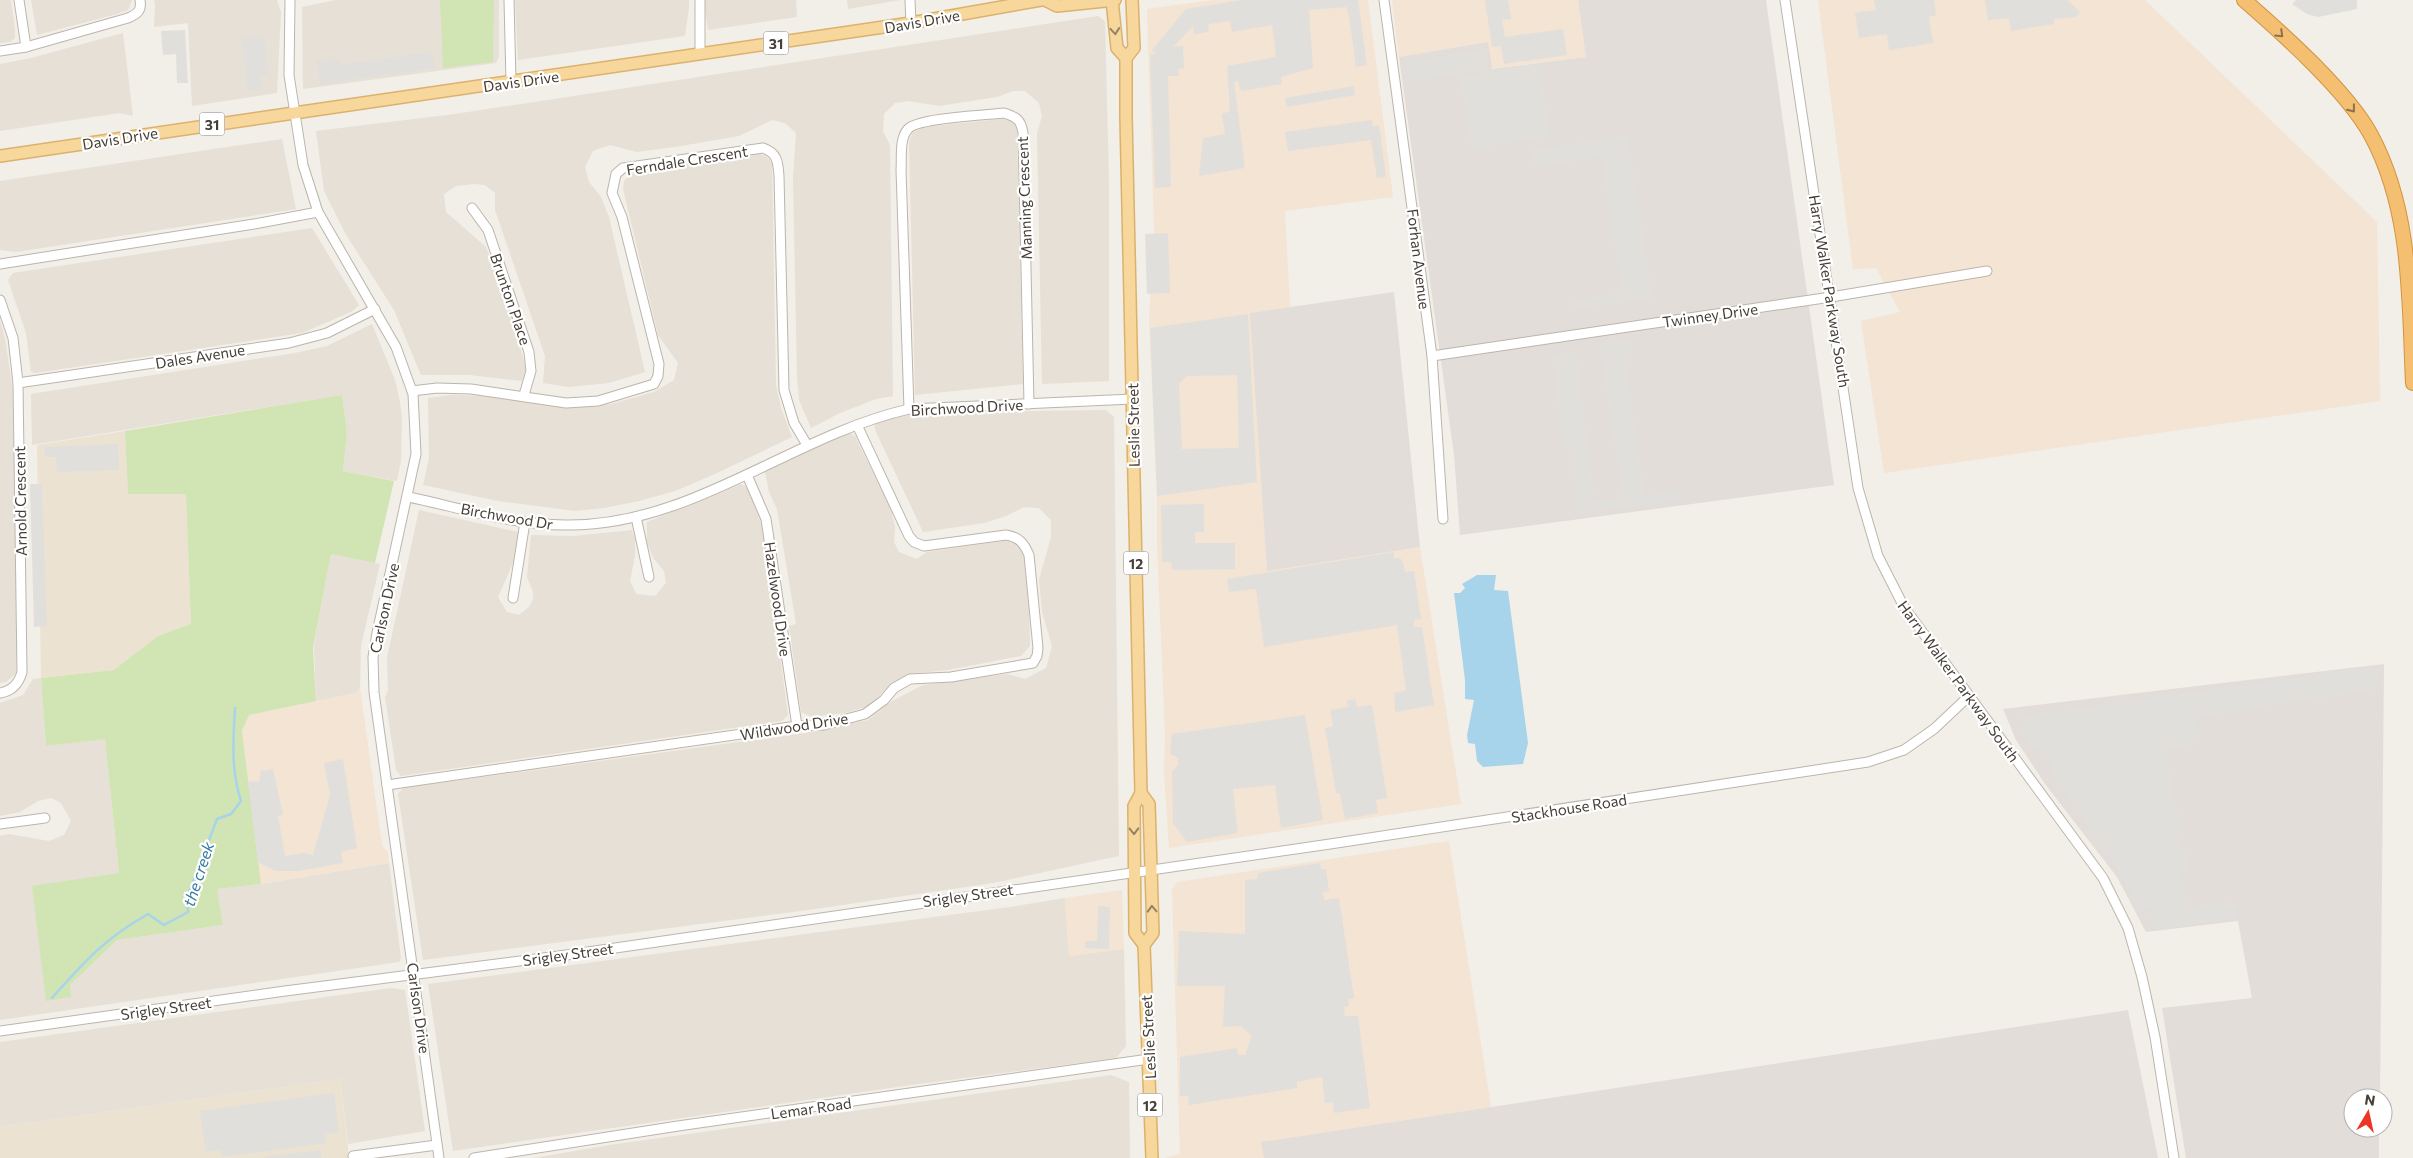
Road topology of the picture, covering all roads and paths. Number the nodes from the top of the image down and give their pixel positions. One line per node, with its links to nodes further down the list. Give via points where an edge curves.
1 (20, 0): 14 (street)
2 (140, 0): 14 (street, via 137,14 128,18)
3 (290, 0): 19 (street, Carlson Drive, via 289,76)
4 (509, 0): 18 (street)
5 (700, 0): 16 (street)
6 (910, 0): 13 (street)
7 (1043, 0): 8 (main road, Davis Drive / 31, via 1057,6); 13 (main road, Davis Drive / 31)
8 (1113, 0): 17 (main road, Leslie Street / 12, one-way to 17, via 1117,48)
9 (1132, 0): 17 (main road, Leslie Street / 12, via 1134,48)
10 (1384, 0): 28 (street, Forhan Avenue)
11 (1785, 0): 25 (street, Harry Walker Parkway South)
12 (2244, 0): 29 (highway, one-way to 29, via 2348,103 2370,134 2390,176 2402,224 2408,273)
13 (911, 24): 16 (main road, Davis Drive / 31)
14 (26, 47): 15 (street)
15 (0, 51)
16 (700, 54): 18 (main road, Davis Drive / 31)
17 (1126, 58): 33 (main road, Leslie Street / 12)
18 (510, 82): 19 (main road, Davis Drive / 31)
19 (293, 112): 20 (main road, Davis Drive / 31); 22 (street, Carlson Drive, via 302,165)
20 (0, 156)
21 (472, 208): 32 (street, Brunton Place, via 488,230 529,352 531,371)
22 (318, 212): 23 (street); 27 (street, Carlson Drive)
23 (0, 264)
24 (1987, 271): 25 (street, Twinney Drive)
25 (1831, 297): 28 (street, Twinney Drive); 46 (street, Harry Walker Parkway South, via 1858,488 1878,556 1904,607)
26 (0, 300): 30 (street, Arnold Crescent, via 13,338)
27 (375, 309): 30 (street, Dales Avenue, via 327,333 289,343); 31 (street, Carlson Drive, via 396,347)
28 (1432, 356): 41 (street, Forhan Avenue)
29 (2413, 382)
30 (18, 383): 45 (street, Arnold Crescent, via 22,672 15,686)
31 (412, 391): 32 (street, Ferndale Crescent, via 471,388); 39 (street, Carlson Drive, via 416,454)
32 (524, 395): 37 (street, Ferndale Crescent, via 566,403 598,401 654,384 658,376 659,364 622,217 612,193 616,174 622,168 763,148 778,160 784,390 794,423)
33 (1132, 399): 34 (street, Birchwood Drive); 49 (main road, Leslie Street / 12)
34 (1029, 404): 35 (street, Birchwood Drive); 35 (street, Manning Crescent, via 1023,134 1021,122 1004,113 924,122 909,127 903,138 901,170)
35 (908, 409): 36 (street, Birchwood Drive)
36 (857, 424): 37 (street, Birchwood Drive); 47 (street, Wildwood Drive, via 914,542 924,546 1006,535 1023,542 1029,555 1037,656 1032,663 952,677 910,680 894,688 865,714 824,725)
37 (807, 445): 38 (street)
38 (747, 475): 40 (street); 47 (street, Hazelwood Drive, via 766,519)
39 (409, 497): 42 (street, Birchwood Dr); 48 (street, Carlson Drive, via 373,657 374,692)
40 (636, 518): 42 (street, Birchwood Dr, via 569,526); 43 (street)
41 (1443, 518)
42 (525, 522): 44 (street)
43 (649, 577)
44 (513, 598)
45 (0, 693)
46 (1968, 697): 52 (street, Stackhouse Road, via 1934,729 1904,750 1868,762); 63 (street, Harry Walker Parkway South, via 2102,878 2128,928 2155,1037)
47 (797, 726): 48 (street, Wildwood Drive)
48 (387, 785): 55 (street, Carlson Drive)
49 (1141, 793): 52 (main road, Leslie Street / 12, via 1149,804); 53 (main road, Leslie Street / 12, one-way to 53, via 1134,806)
50 (45, 818): 51 (street)
51 (0, 824)
52 (1150, 870): 53 (street, Stackhouse Road); 54 (main road, Leslie Street / 12, one-way to 52, via 1153,933)
53 (1135, 872): 54 (main road, Leslie Street / 12, via 1135,933); 55 (street, Srigley Street, via 574,954)
54 (1144, 945): 57 (main road, Leslie Street / 12)
55 (414, 974): 56 (street, Srigley Street); 58 (street, Carlson Drive)
56 (0, 1031)
57 (1149, 1059): 61 (street, Lemar Road); 62 (main road, Leslie Street / 12)
58 (437, 1144): 59 (street); 60 (street, Carlson Drive)
59 (353, 1156)
60 (439, 1158)
61 (474, 1158)
62 (1152, 1158)
63 (2174, 1158)

